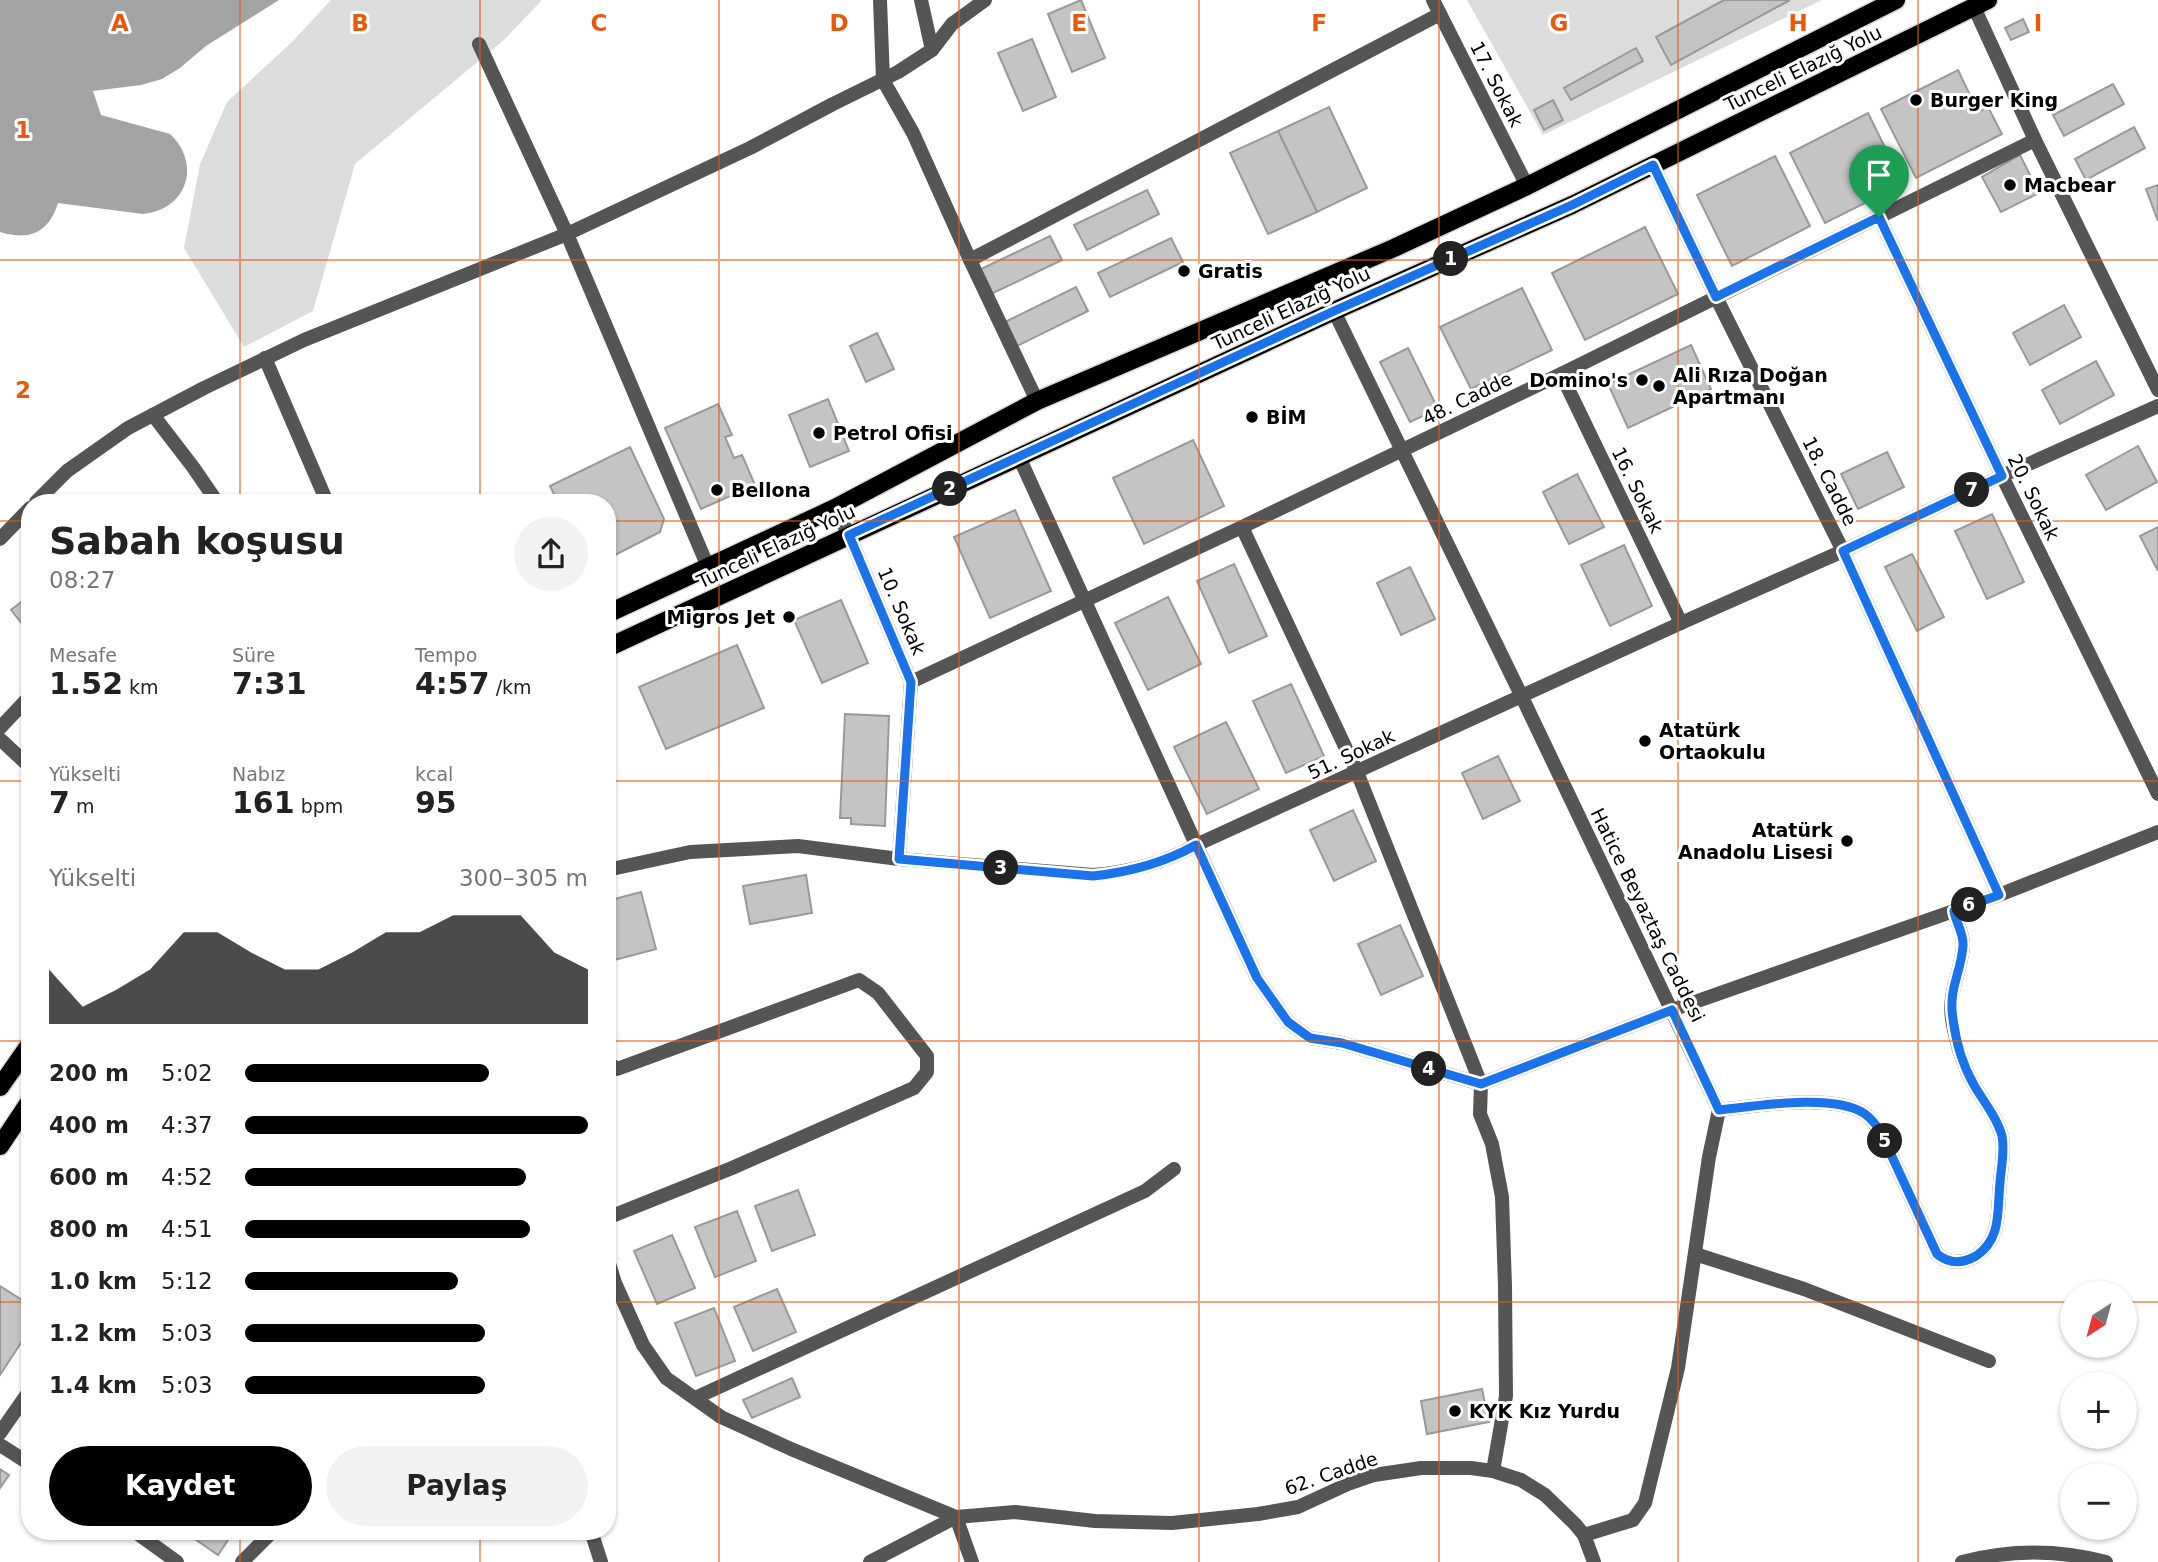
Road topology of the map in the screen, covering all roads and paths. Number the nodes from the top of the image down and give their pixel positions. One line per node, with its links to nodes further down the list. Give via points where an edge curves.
1 (880, 0): 10 (street)
2 (921, 0): 9 (street)
3 (985, 0): 9 (street, via 952,24)
4 (1433, 0): 7 (street, 17. Sokak)
5 (1896, 0): 13 (main road, Tunceli Elazığ Yolu)
6 (1981, 4): 11 (street); 12 (main road, Tunceli Elazığ Yolu)
7 (1440, 14): 13 (street, 17. Sokak); 16 (street)
8 (479, 44): 15 (street)
9 (932, 50): 10 (street)
10 (883, 80): 15 (street); 16 (street, via 913,133)
11 (2035, 140): 14 (street, 48. Cadde); 21 (street)
12 (1653, 165): 17 (street, 18. Cadde); 18 (main road, Tunceli Elazığ Yolu)
13 (1527, 186): 22 (main road, Tunceli Elazığ Yolu)
14 (1879, 217): 17 (street, 48. Cadde); 27 (street, 20. Sokak)
15 (567, 234): 19 (street); 37 (street)
16 (970, 260): 22 (street)
17 (1716, 297): 20 (street, 48. Cadde); 36 (street, 18. Cadde)
18 (1334, 311): 25 (street, Hatice Beyaztaş Caddesi); 26 (main road, Tunceli Elazığ Yolu)
19 (265, 358): 24 (street); 30 (street)
20 (1561, 374): 25 (street, 48. Cadde); 40 (street, 16. Sokak)
21 (2158, 390)
22 (1037, 401): 31 (main road, Tunceli Elazığ Yolu)
23 (2158, 407): 27 (street, 51. Sokak)
24 (153, 415): 28 (street, via 67,471); 29 (street)
25 (1403, 450): 33 (street, 48. Cadde); 43 (street, Hatice Beyaztaş Caddesi)
26 (1019, 457): 34 (main road, Tunceli Elazığ Yolu); 38 (street)
27 (2002, 476): 36 (street, 51. Sokak); 49 (street, 20. Sokak)
28 (44, 494)
29 (212, 494)
30 (324, 494)
31 (835, 509): 34 (street, 10. Sokak); 37 (main road, Tunceli Elazığ Yolu)
32 (21, 517): 35 (street)
33 (1242, 527): 38 (street, 48. Cadde); 48 (street)
34 (849, 535): 41 (main road, Tunceli Elazığ Yolu); 42 (street, 10. Sokak)
35 (0, 538)
36 (1843, 551): 40 (street, 51. Sokak); 54 (street, 18. Cadde)
37 (708, 567): 39 (main road, Tunceli Elazığ Yolu)
38 (1084, 601): 42 (street, 48. Cadde); 51 (street)
39 (616, 610)
40 (1681, 623): 43 (street, 51. Sokak)
41 (616, 644)
42 (911, 682): 52 (street, 10. Sokak)
43 (1522, 697): 48 (street, 51. Sokak); 56 (street, Hatice Beyaztaş Caddesi)
44 (21, 706): 45 (street)
45 (0, 728)
46 (0, 739): 47 (street)
47 (21, 759)
48 (1357, 772): 51 (street, 51. Sokak); 59 (street)
49 (2158, 794)
50 (2158, 832): 54 (street)
51 (1196, 845): 52 (street, 51. Sokak, via 1124,873 1093,876); 59 (street, via 1257,978 1288,1022 1310,1038)
52 (899, 859): 53 (street, 51. Sokak, via 798,846 690,852)
53 (616, 868)
54 (1999, 895): 55 (street)
55 (1954, 911): 56 (street); 61 (street, via 1963,945 1952,990 1954,1031 1966,1069 1998,1124 2003,1149 1999,1217 1980,1253 1955,1262 1937,1254 1882,1135 1854,1108 1799,1101)
56 (1672, 1010): 59 (street); 61 (street, Hatice Beyaztaş Caddesi)
57 (21, 1057): 60 (main road)
58 (616, 1068): 65 (street, via 859,980 878,993 927,1056 926,1072 914,1088)
59 (1481, 1084): 74 (street, via 1480,1114 1492,1144 1502,1197 1506,1286 1506,1396)
60 (0, 1087)
61 (1719, 1110): 66 (street)
62 (21, 1114): 63 (main road)
63 (0, 1146)
64 (1174, 1169): 69 (street, via 1145,1191)
65 (616, 1214)
66 (1695, 1254): 68 (street, via 1804,1289); 76 (street, via 1678,1368 1645,1503 1633,1520)
67 (616, 1285): 69 (street, via 643,1345 666,1378)
68 (1989, 1361)
69 (695, 1398): 75 (street, via 721,1417 791,1449)
70 (21, 1403): 71 (street)
71 (0, 1433)
72 (0, 1445): 73 (street)
73 (21, 1458)
74 (1493, 1471): 75 (street, 62. Cadde, via 1421,1468 1374,1475 1298,1507 1172,1523 1015,1512); 76 (street, 62. Cadde, via 1521,1480 1545,1495)
75 (956, 1517): 83 (street); 84 (street)
76 (1584, 1535): 85 (street, 62. Cadde)
77 (150, 1540): 80 (street)
78 (264, 1540): 81 (street)
79 (593, 1540): 82 (street)
80 (177, 1562)
81 (242, 1562)
82 (601, 1562)
83 (870, 1562)
84 (972, 1562)
85 (1594, 1562)
86 (1962, 1562): 87 (street, via 2039,1551)
87 (2106, 1562)

